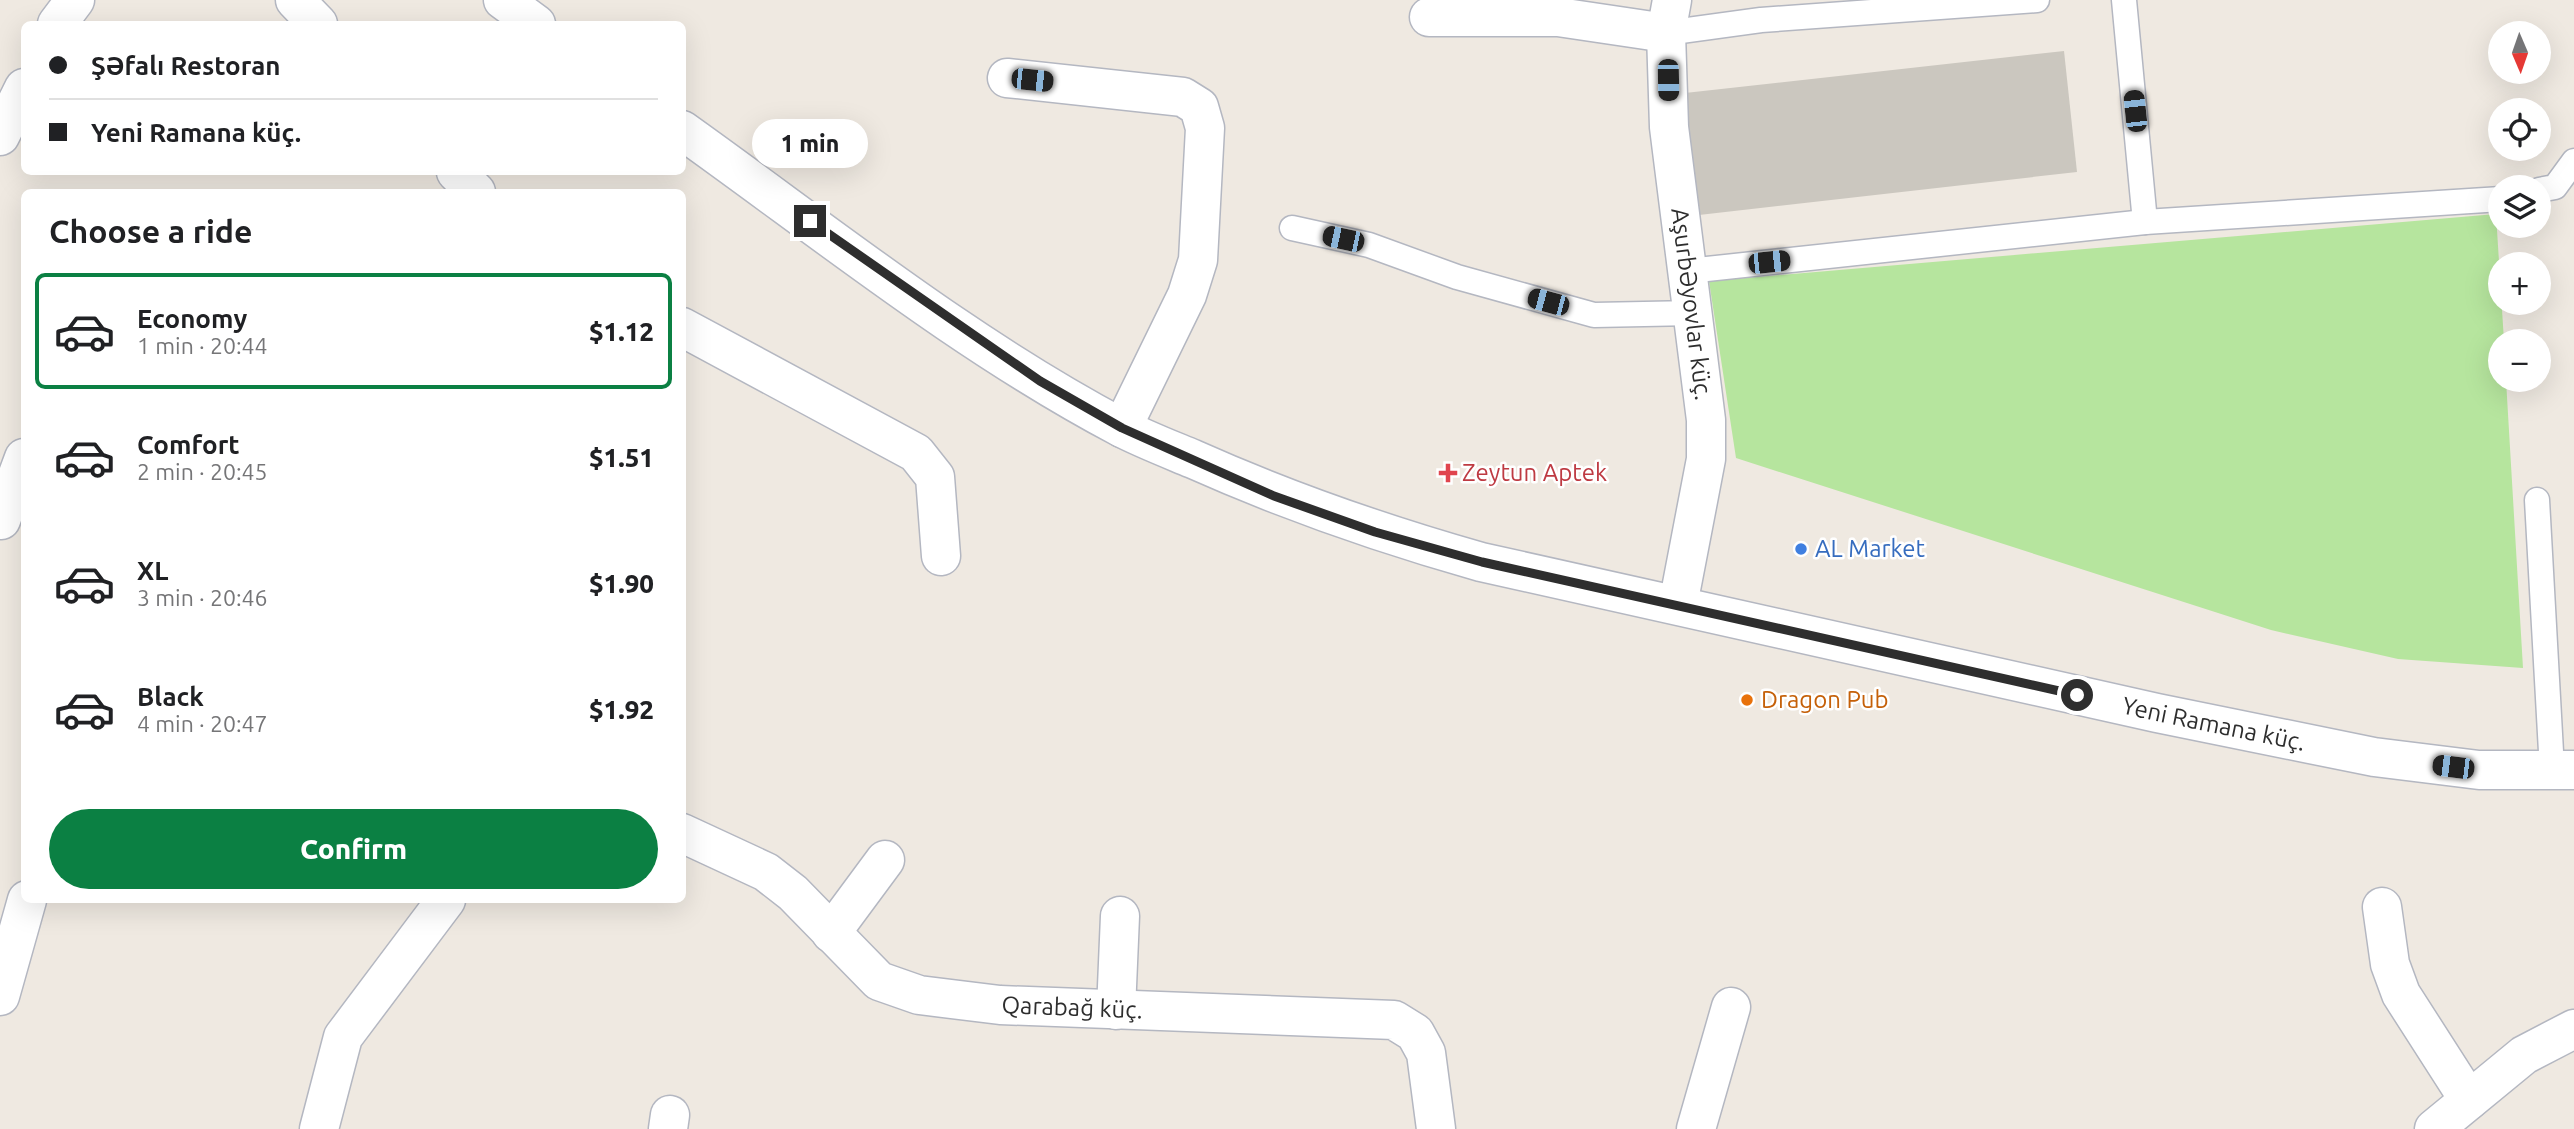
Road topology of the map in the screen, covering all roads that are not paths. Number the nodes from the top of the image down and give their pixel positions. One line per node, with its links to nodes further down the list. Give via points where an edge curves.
1 (75, 0): 8 (street)
2 (295, 0): 9 (street)
3 (503, 0): 10 (street)
4 (2037, 0): 6 (lane, via 1761,20)
5 (2124, 0): 20 (lane)
6 (1669, 16): 7 (street); 22 (street, Aşurbəyovlar küç., via 1669,127)
7 (1429, 17)
8 (59, 21)
9 (315, 21)
10 (532, 21)
11 (1007, 78): 25 (street, via 1183,97 1199,107 1205,128 1198,260 1187,295)
12 (21, 94): 14 (street)
13 (686, 133): 25 (street, Yeni Ramana küç., via 949,320 1040,381)
14 (0, 136)
15 (2574, 161): 17 (lane)
16 (459, 175): 18 (street)
17 (2551, 188)
18 (473, 189)
19 (2488, 200): 20 (lane)
20 (2146, 222): 22 (lane)
21 (1292, 228): 23 (lane, via 1369,245 1457,277 1594,314)
22 (1688, 271): 23 (street, Aşurbəyovlar küç.)
23 (1694, 313): 31 (street, Aşurbəyovlar küç., via 1706,459)
24 (686, 329): 30 (street, via 916,453 935,477)
25 (1122, 428): 31 (street, Yeni Ramana küç., via 1274,496 1375,532 1482,562)
26 (21, 466): 29 (street)
27 (2537, 500): 32 (lane)
28 (21, 519): 29 (street)
29 (0, 520)
30 (941, 556)
31 (1678, 606): 32 (street, Yeni Ramana küç., via 2374,757 2479,770)
32 (2563, 770)
33 (686, 835): 39 (street, Qarabağ küç., via 766,873)
34 (885, 860): 39 (street)
35 (26, 903): 40 (street)
36 (444, 903): 45 (street, via 343,1037)
37 (2382, 907): 44 (street, via 2390,964 2401,994)
38 (1121, 916): 42 (street)
39 (831, 933): 42 (street, Qarabağ küç., via 879,981 919,995 1000,1005)
40 (0, 996)
41 (1731, 1007): 47 (street)
42 (1116, 1010): 46 (street, Qarabağ küç., via 1394,1020 1415,1032 1426,1054)
43 (2574, 1029): 44 (street, via 2524,1055)
44 (2469, 1100): 48 (street)
45 (319, 1129)
46 (1436, 1129)
47 (1696, 1129)
48 (2434, 1129)

